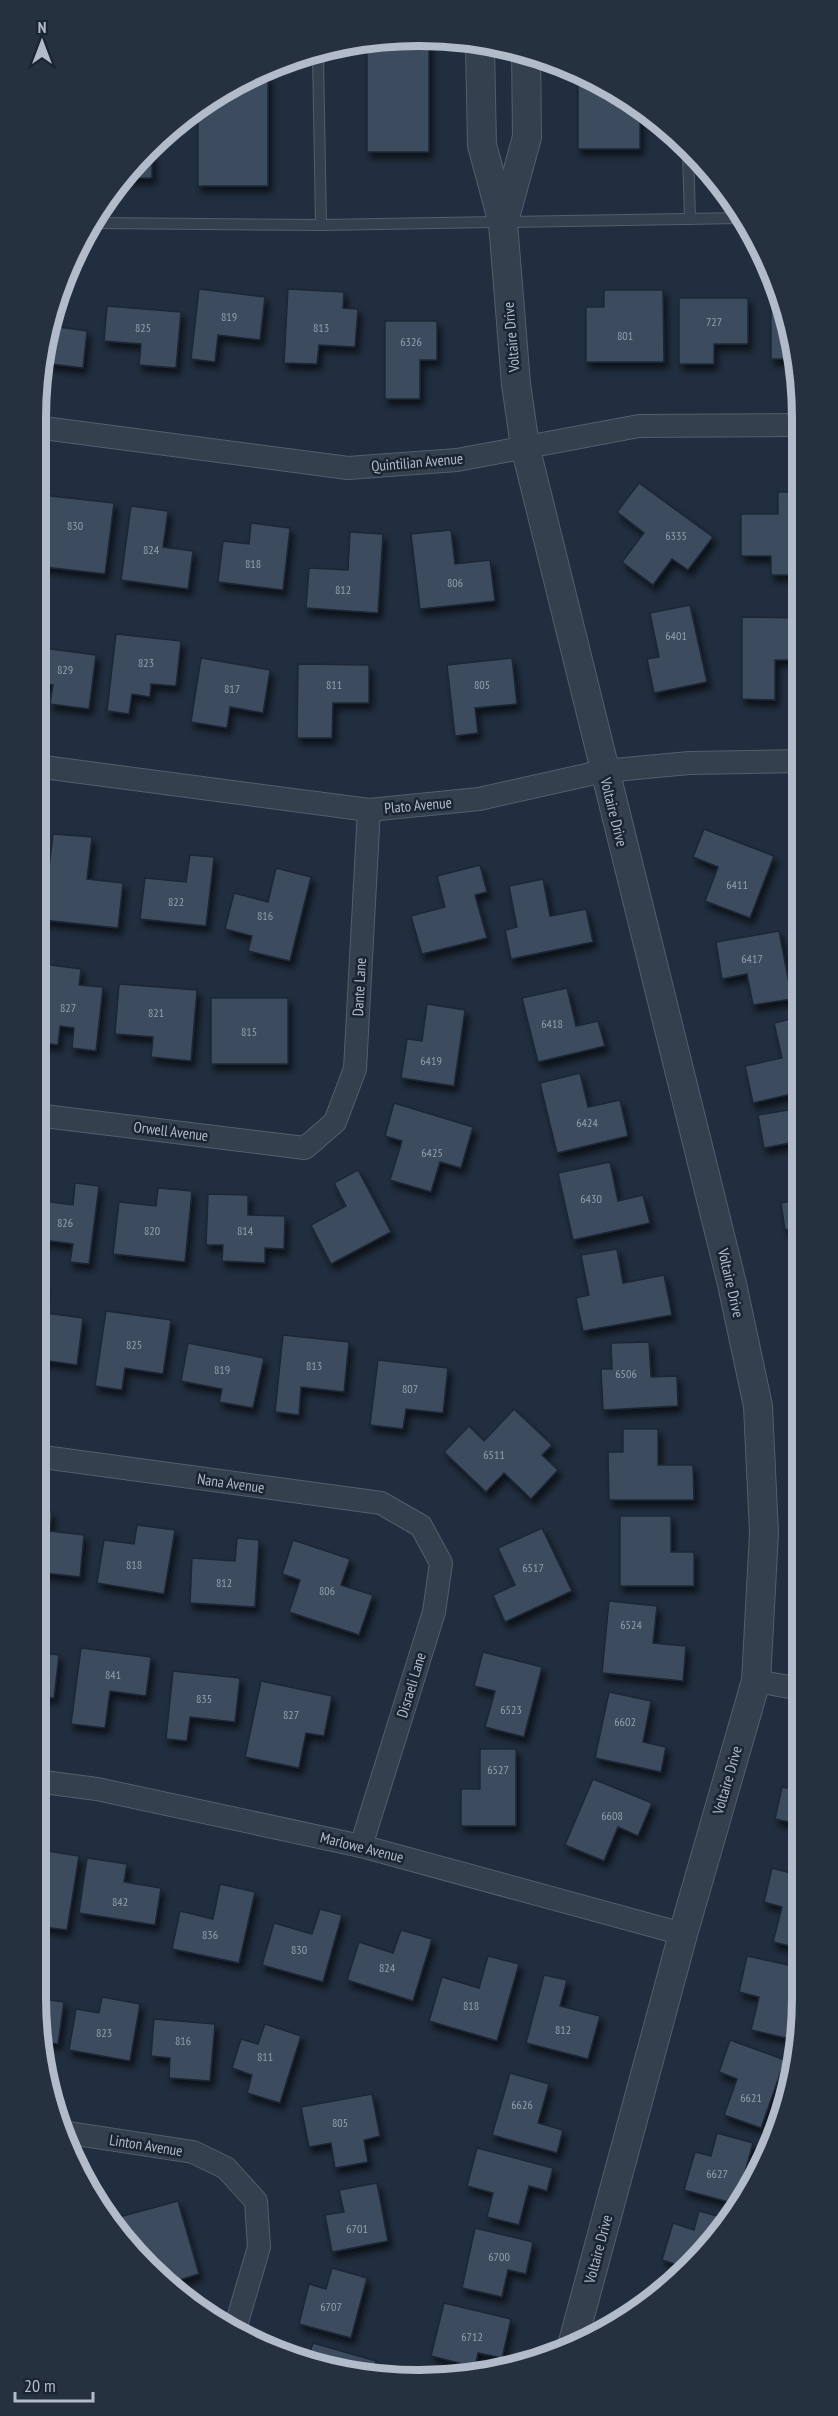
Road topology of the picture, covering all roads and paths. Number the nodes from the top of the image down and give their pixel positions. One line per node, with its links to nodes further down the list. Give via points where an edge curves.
1 (480, 52): 8 (street, Voltaire Drive, via 482,145)
2 (318, 60): 9 (lane)
3 (526, 62): 8 (street, Voltaire Drive, via 527,137)
4 (688, 162): 6 (lane)
5 (733, 218): 6 (lane)
6 (690, 219): 8 (lane)
7 (102, 223): 9 (lane)
8 (503, 223): 9 (lane); 12 (street, Voltaire Drive, via 508,305)
9 (321, 225)
10 (792, 425): 12 (street, Quintilian Avenue, via 639,426)
11 (46, 428): 12 (street, Quintilian Avenue, via 348,468 457,460)
12 (525, 446): 15 (street, Voltaire Drive)
13 (792, 761): 15 (street, Plato Avenue, via 689,763)
14 (46, 767): 16 (street, Plato Avenue)
15 (604, 771): 16 (street, Plato Avenue, via 479,799); 21 (street, Voltaire Drive, via 732,1284 758,1406 764,1533)
16 (369, 810): 18 (street, Dante Lane, via 355,1069 335,1122)
17 (46, 1116): 18 (street, Orwell Avenue)
18 (305, 1148)
19 (46, 1457): 20 (street, Nana Avenue, via 381,1503)
20 (421, 1526): 24 (street, Disraeli Lane, via 441,1563 434,1612)
21 (756, 1681): 22 (street); 25 (street, Voltaire Drive)
22 (792, 1687)
23 (46, 1782): 24 (street, Marlowe Avenue, via 98,1789)
24 (361, 1846): 25 (street, Marlowe Avenue)
25 (683, 1934): 28 (street, Voltaire Drive)
26 (72, 2133): 27 (street, Linton Avenue, via 193,2152 226,2168 256,2201 259,2247)
27 (237, 2322)
28 (575, 2335)

